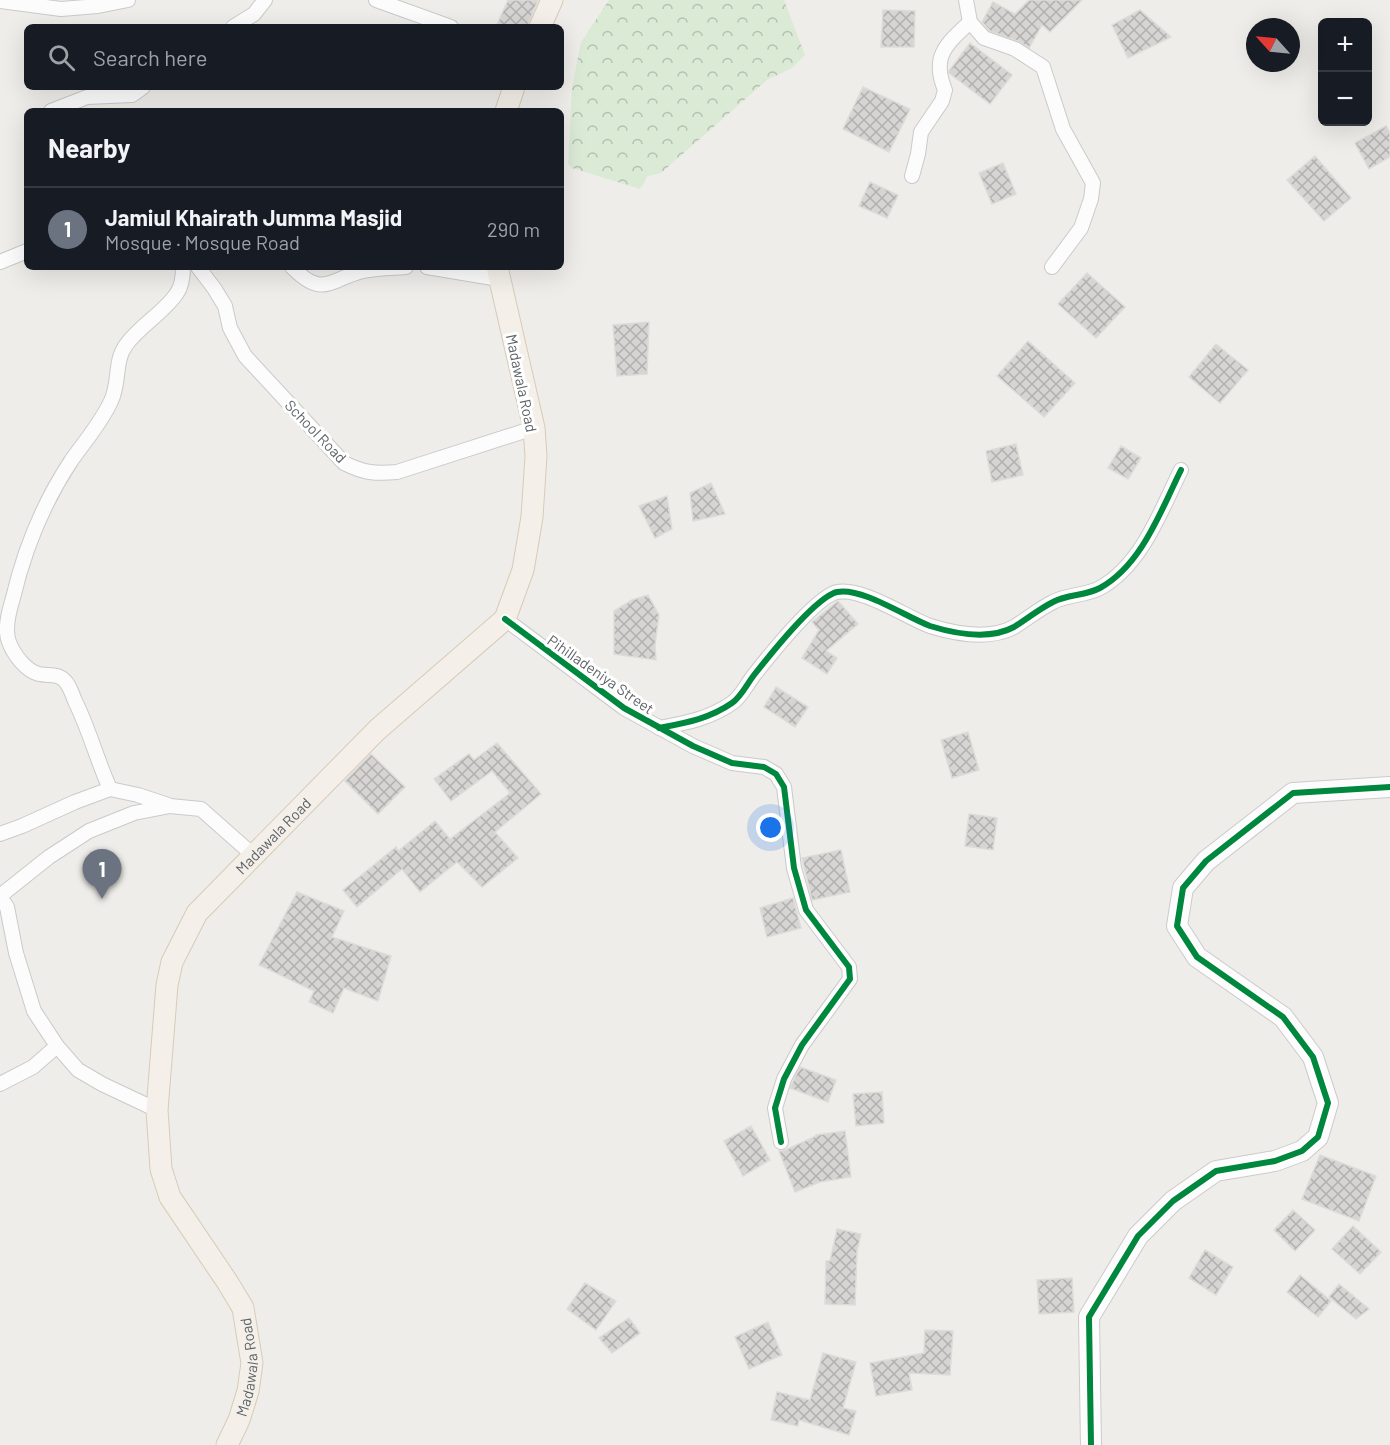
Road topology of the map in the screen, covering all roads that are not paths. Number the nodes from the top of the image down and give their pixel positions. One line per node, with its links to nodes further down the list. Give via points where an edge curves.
1 (128, 0): 6 (street, via 61,9)
2 (265, 0): 8 (street, via 254,14)
3 (376, 0): 9 (street)
4 (552, 0): 10 (main road)
5 (966, 0): 7 (street)
6 (0, 1)
7 (970, 22): 15 (street, via 940,57 939,76 945,90 921,132); 18 (street, via 984,38 1015,49 1043,67 1063,129 1093,183 1081,228)
8 (238, 24)
9 (443, 24)
10 (541, 24)
11 (139, 90): 13 (street, via 132,95 87,97)
12 (513, 90): 14 (main road)
13 (59, 108)
14 (507, 108)
15 (912, 176)
16 (24, 252): 17 (street)
17 (0, 262)
18 (1052, 267)
19 (182, 270): 30 (street, via 178,292 125,346 118,361 113,399 53,493 20,566 7,620 8,640 22,663 32,672 57,675 70,688)
20 (200, 270): 25 (street, School Road, via 225,306 230,328 245,356 344,463 377,474 397,472)
21 (295, 270): 22 (street, via 305,280 322,285)
22 (374, 270)
23 (462, 270): 24 (street)
24 (498, 273): 25 (main road, Madawala Road)
25 (534, 428): 27 (main road, Madawala Road, via 532,517 523,570)
26 (1181, 470): 28 (street, via 1141,548 1117,576 1099,588 1052,602 1012,628 992,635 931,626 857,593 837,592 792,630 733,702 700,720)
27 (505, 619): 28 (street, Pihilladeniya Street, via 624,708); 33 (main road, Madawala Road, via 377,730)
28 (659, 728): 38 (street, Pihilladeniya Street, via 732,763 764,767 776,774 784,787 794,868 806,910 849,967 850,979 802,1045 784,1079 776,1108)
29 (1390, 787): 40 (street, via 1293,792 1206,861 1183,888 1177,926 1197,957 1283,1017 1313,1057 1328,1103 1318,1137 1302,1151 1275,1161 1216,1171 1173,1201 1138,1236 1089,1317)
30 (110, 789): 31 (street); 32 (street)
31 (170, 806): 33 (street, via 201,809); 34 (street, via 134,813 89,831)
32 (0, 834)
33 (253, 855): 37 (main road, Madawala Road, via 197,913 172,962)
34 (0, 897): 35 (street, via 7,907 34,1011)
35 (57, 1046): 36 (street, via 33,1067); 37 (street, via 78,1070)
36 (0, 1084)
37 (157, 1110): 39 (main road, Madawala Road, via 161,1169 170,1197 243,1308 252,1363 239,1420)
38 (781, 1142)
39 (227, 1445)
40 (1091, 1445)

